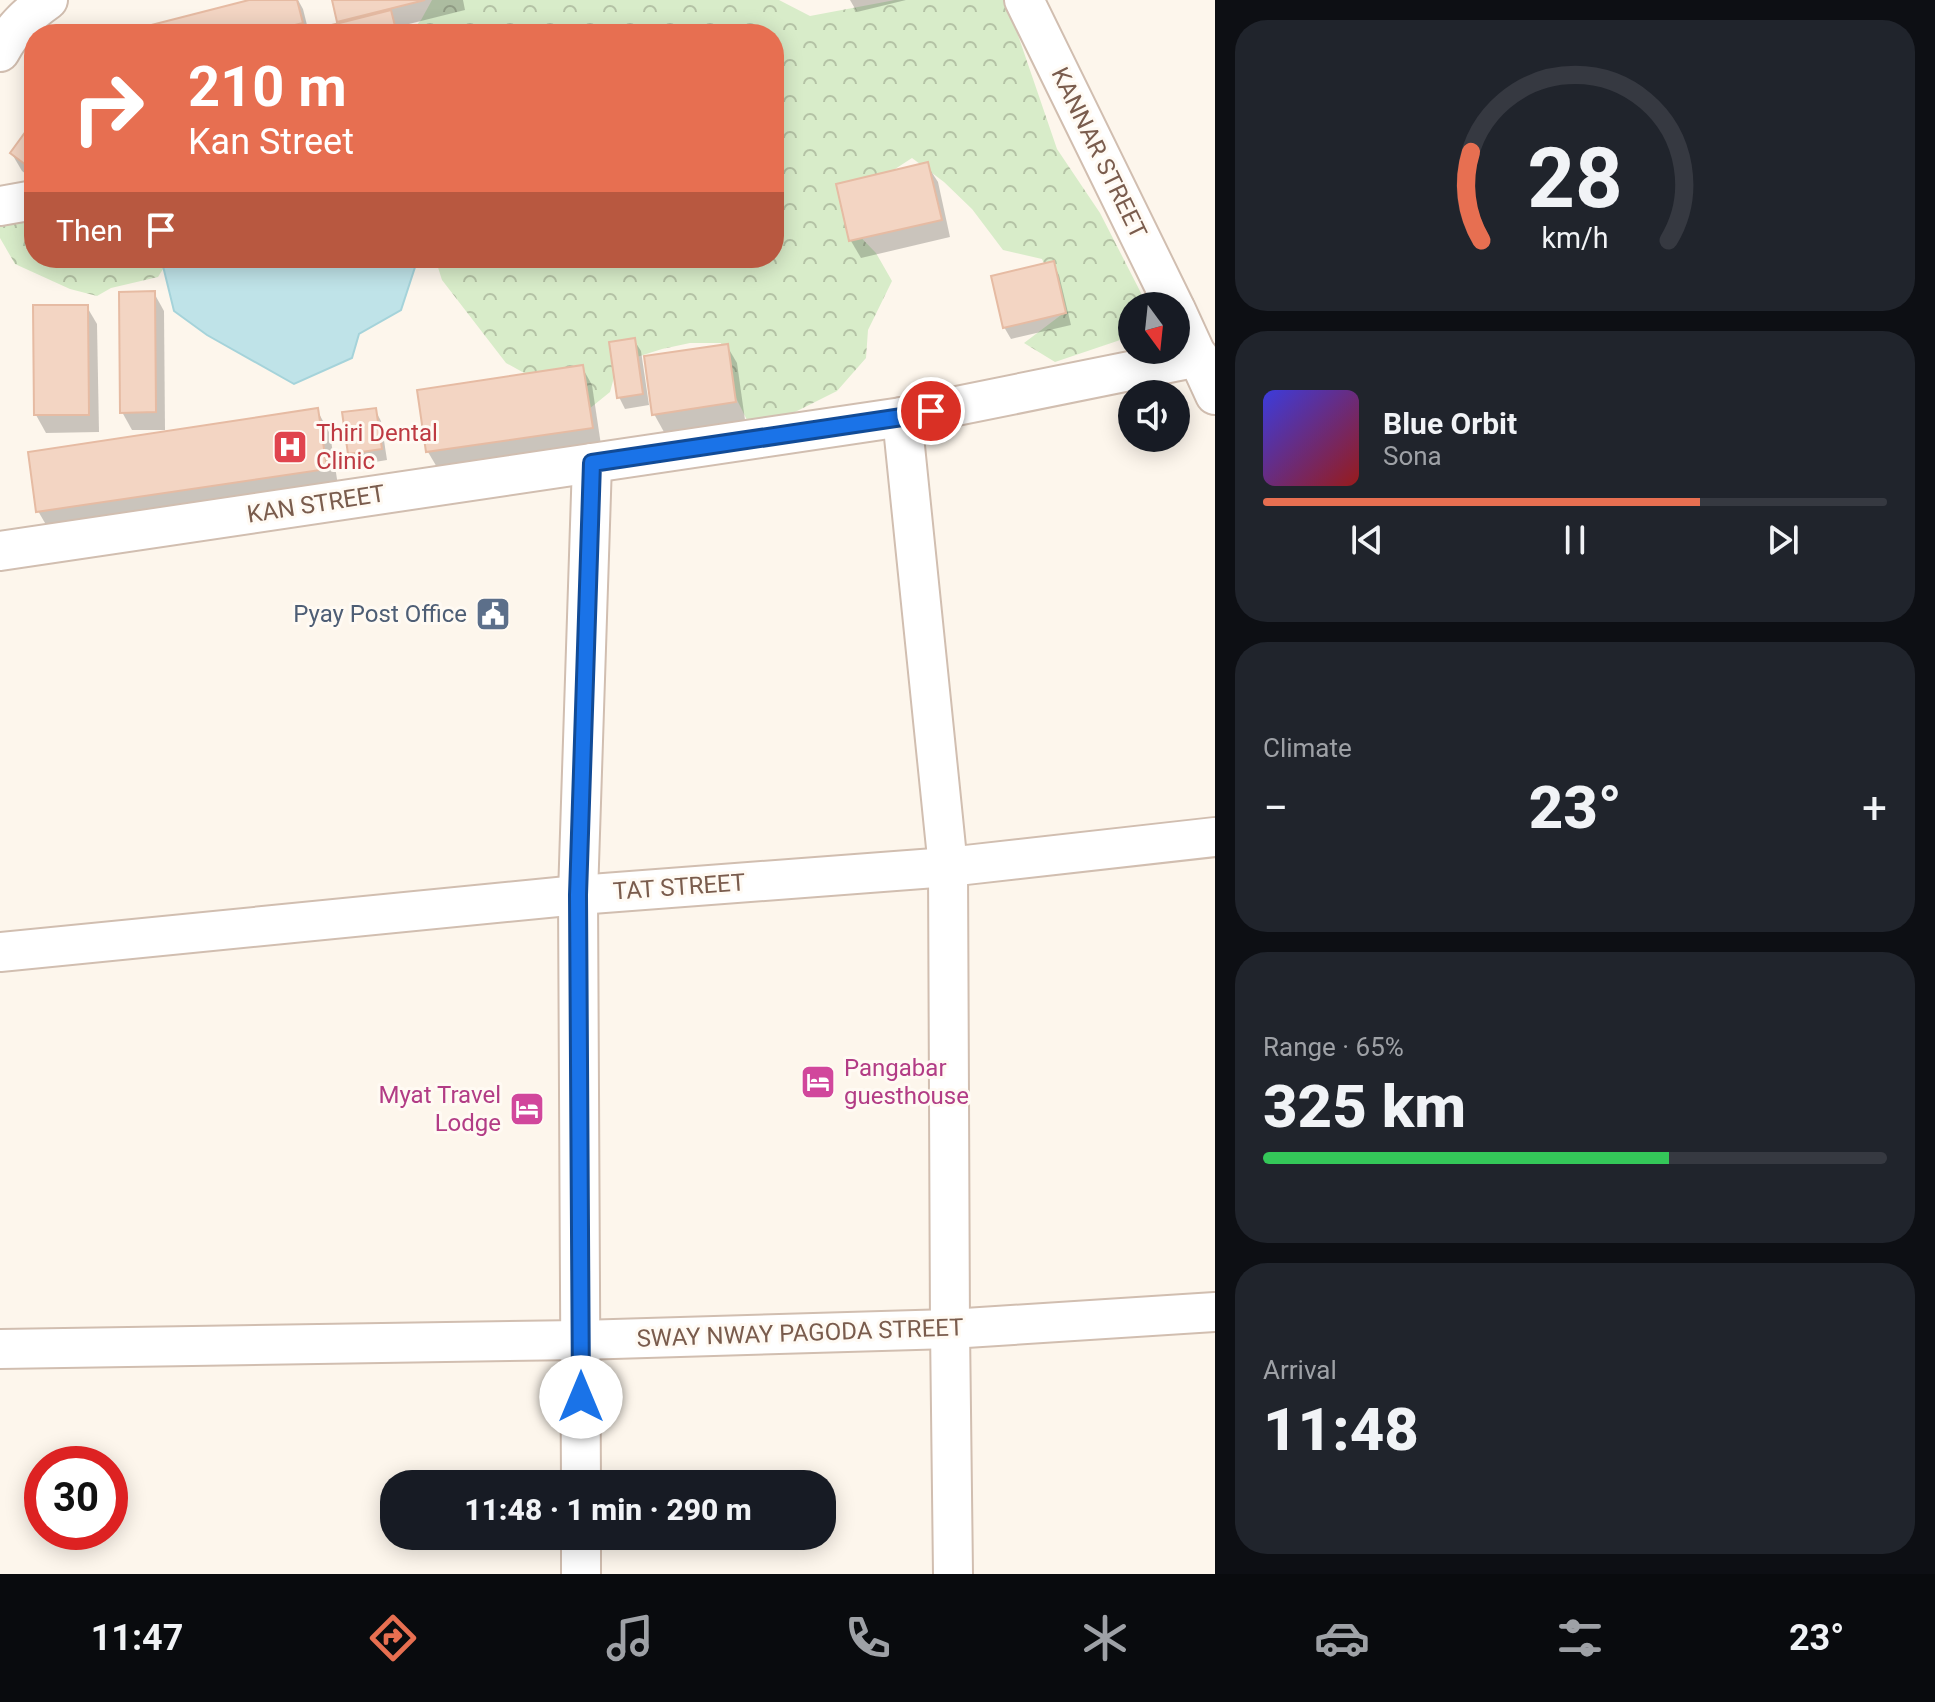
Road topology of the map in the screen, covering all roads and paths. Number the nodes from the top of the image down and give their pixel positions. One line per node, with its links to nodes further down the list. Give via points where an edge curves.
1 (48, 0): 3 (street, via 25,17)
2 (1024, 0): 6 (street, KANNAR STREET)
3 (0, 52)
4 (24, 202): 5 (street)
5 (0, 206)
6 (1167, 292)
7 (1190, 339): 8 (street, KANNAR STREET)
8 (1199, 357): 9 (street, KANNAR STREET); 10 (street, KAN STREET)
9 (1215, 395)
10 (902, 417): 11 (street, KAN STREET); 14 (street)
11 (592, 463): 12 (street, KAN STREET); 15 (street)
12 (0, 551)
13 (1215, 837): 14 (street, TAT STREET)
14 (948, 867): 15 (street, TAT STREET); 18 (street)
15 (578, 895): 16 (street, TAT STREET); 19 (street)
16 (0, 952)
17 (1215, 1312): 18 (street, SWAY NWAY PAGODA STREET)
18 (950, 1329): 19 (street, SWAY NWAY PAGODA STREET); 24 (street)
19 (580, 1340): 20 (street, SWAY NWAY PAGODA STREET); 21 (street)
20 (0, 1349)
21 (581, 1470)
22 (581, 1550): 23 (street)
23 (581, 1574)
24 (953, 1574)

